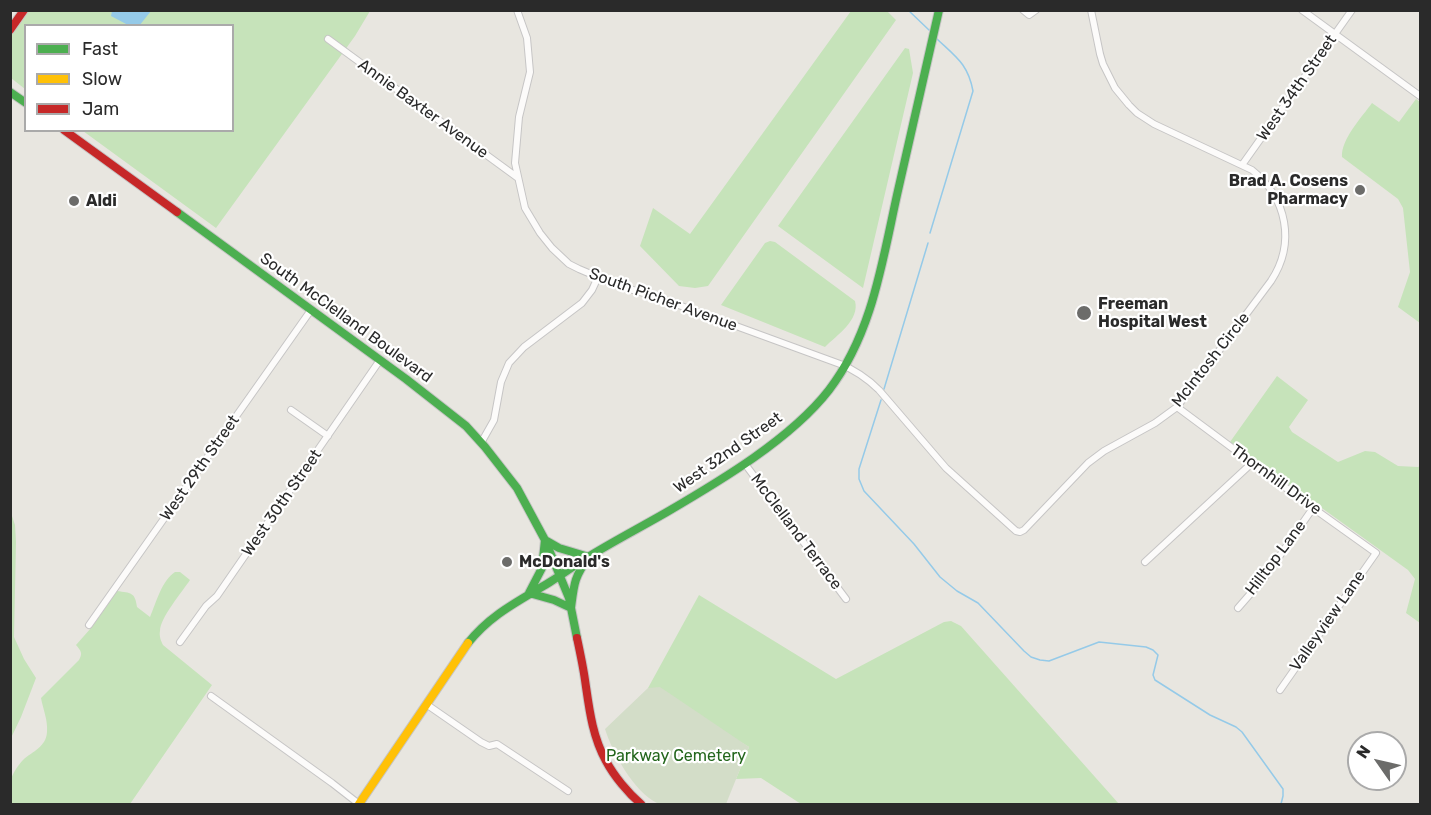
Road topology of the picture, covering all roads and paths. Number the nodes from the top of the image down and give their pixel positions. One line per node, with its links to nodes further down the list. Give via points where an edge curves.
1 (24, 10): 9 (main road)
2 (517, 10): 17 (street, South Picher Avenue, via 527,38 530,72 519,117 515,164)
3 (939, 10): 21 (main road, West 32nd Street, via 874,297)
4 (1036, 10): 8 (street)
5 (1091, 10): 16 (street, McIntosh Circle, via 1103,64 1129,105 1154,124)
6 (1302, 10): 10 (street)
7 (1352, 10): 10 (street, West 34th Street)
8 (1026, 13)
9 (10, 30)
10 (1334, 35): 13 (street); 16 (street, West 34th Street)
11 (327, 39): 17 (street, Annie Baxter Avenue)
12 (10, 92): 14 (main road)
13 (1420, 96)
14 (24, 102)
15 (67, 132): 19 (main road, South McClelland Boulevard)
16 (1242, 165): 22 (street, McIntosh Circle, via 1267,184 1278,202 1284,217 1282,261)
17 (518, 178): 18 (street, South Picher Avenue, via 525,208 552,248 569,264)
18 (598, 277): 21 (street, South Picher Avenue); 25 (street, via 582,303 509,363 494,420)
19 (311, 310): 20 (main road, South McClelland Boulevard); 38 (street, West 29th Street)
20 (380, 360): 24 (street, West 30th Street); 25 (main road, South McClelland Boulevard, via 442,406)
21 (845, 366): 22 (street, McIntosh Circle, via 870,382 946,468 1020,532 1088,463); 27 (main road, West 32nd Street, via 804,417)
22 (1177, 407): 26 (street, Thornhill Drive)
23 (291, 410): 24 (street)
24 (328, 436): 39 (street, West 30th Street, via 217,596)
25 (481, 443): 29 (main road, South McClelland Boulevard, via 517,488)
26 (1252, 463): 28 (street, Thornhill Drive); 32 (street)
27 (745, 464): 31 (main road, West 32nd Street); 35 (street, McClelland Terrace)
28 (1313, 508): 30 (street, Thornhill Drive); 37 (street, Hilltop Lane)
29 (545, 540): 31 (main road); 33 (main road, South McClelland Boulevard); 34 (main road, via 541,573)
30 (1376, 553): 40 (street, Valleyview Lane)
31 (589, 557): 33 (main road, West 32nd Street); 36 (main road, via 574,583)
32 (1145, 562)
33 (560, 575): 34 (main road, West 32nd Street); 36 (main road, South McClelland Boulevard)
34 (529, 593): 36 (main road); 42 (main road, West 32nd Street, via 486,623)
35 (846, 599)
36 (571, 608): 45 (main road, via 599,746 606,762)
37 (1238, 608)
38 (89, 625)
39 (180, 642)
40 (1280, 690)
41 (212, 696): 44 (street)
42 (426, 704): 43 (street, via 481,742 497,744); 44 (main road, West 32nd Street)
43 (568, 791)
44 (359, 804)
45 (641, 804)

